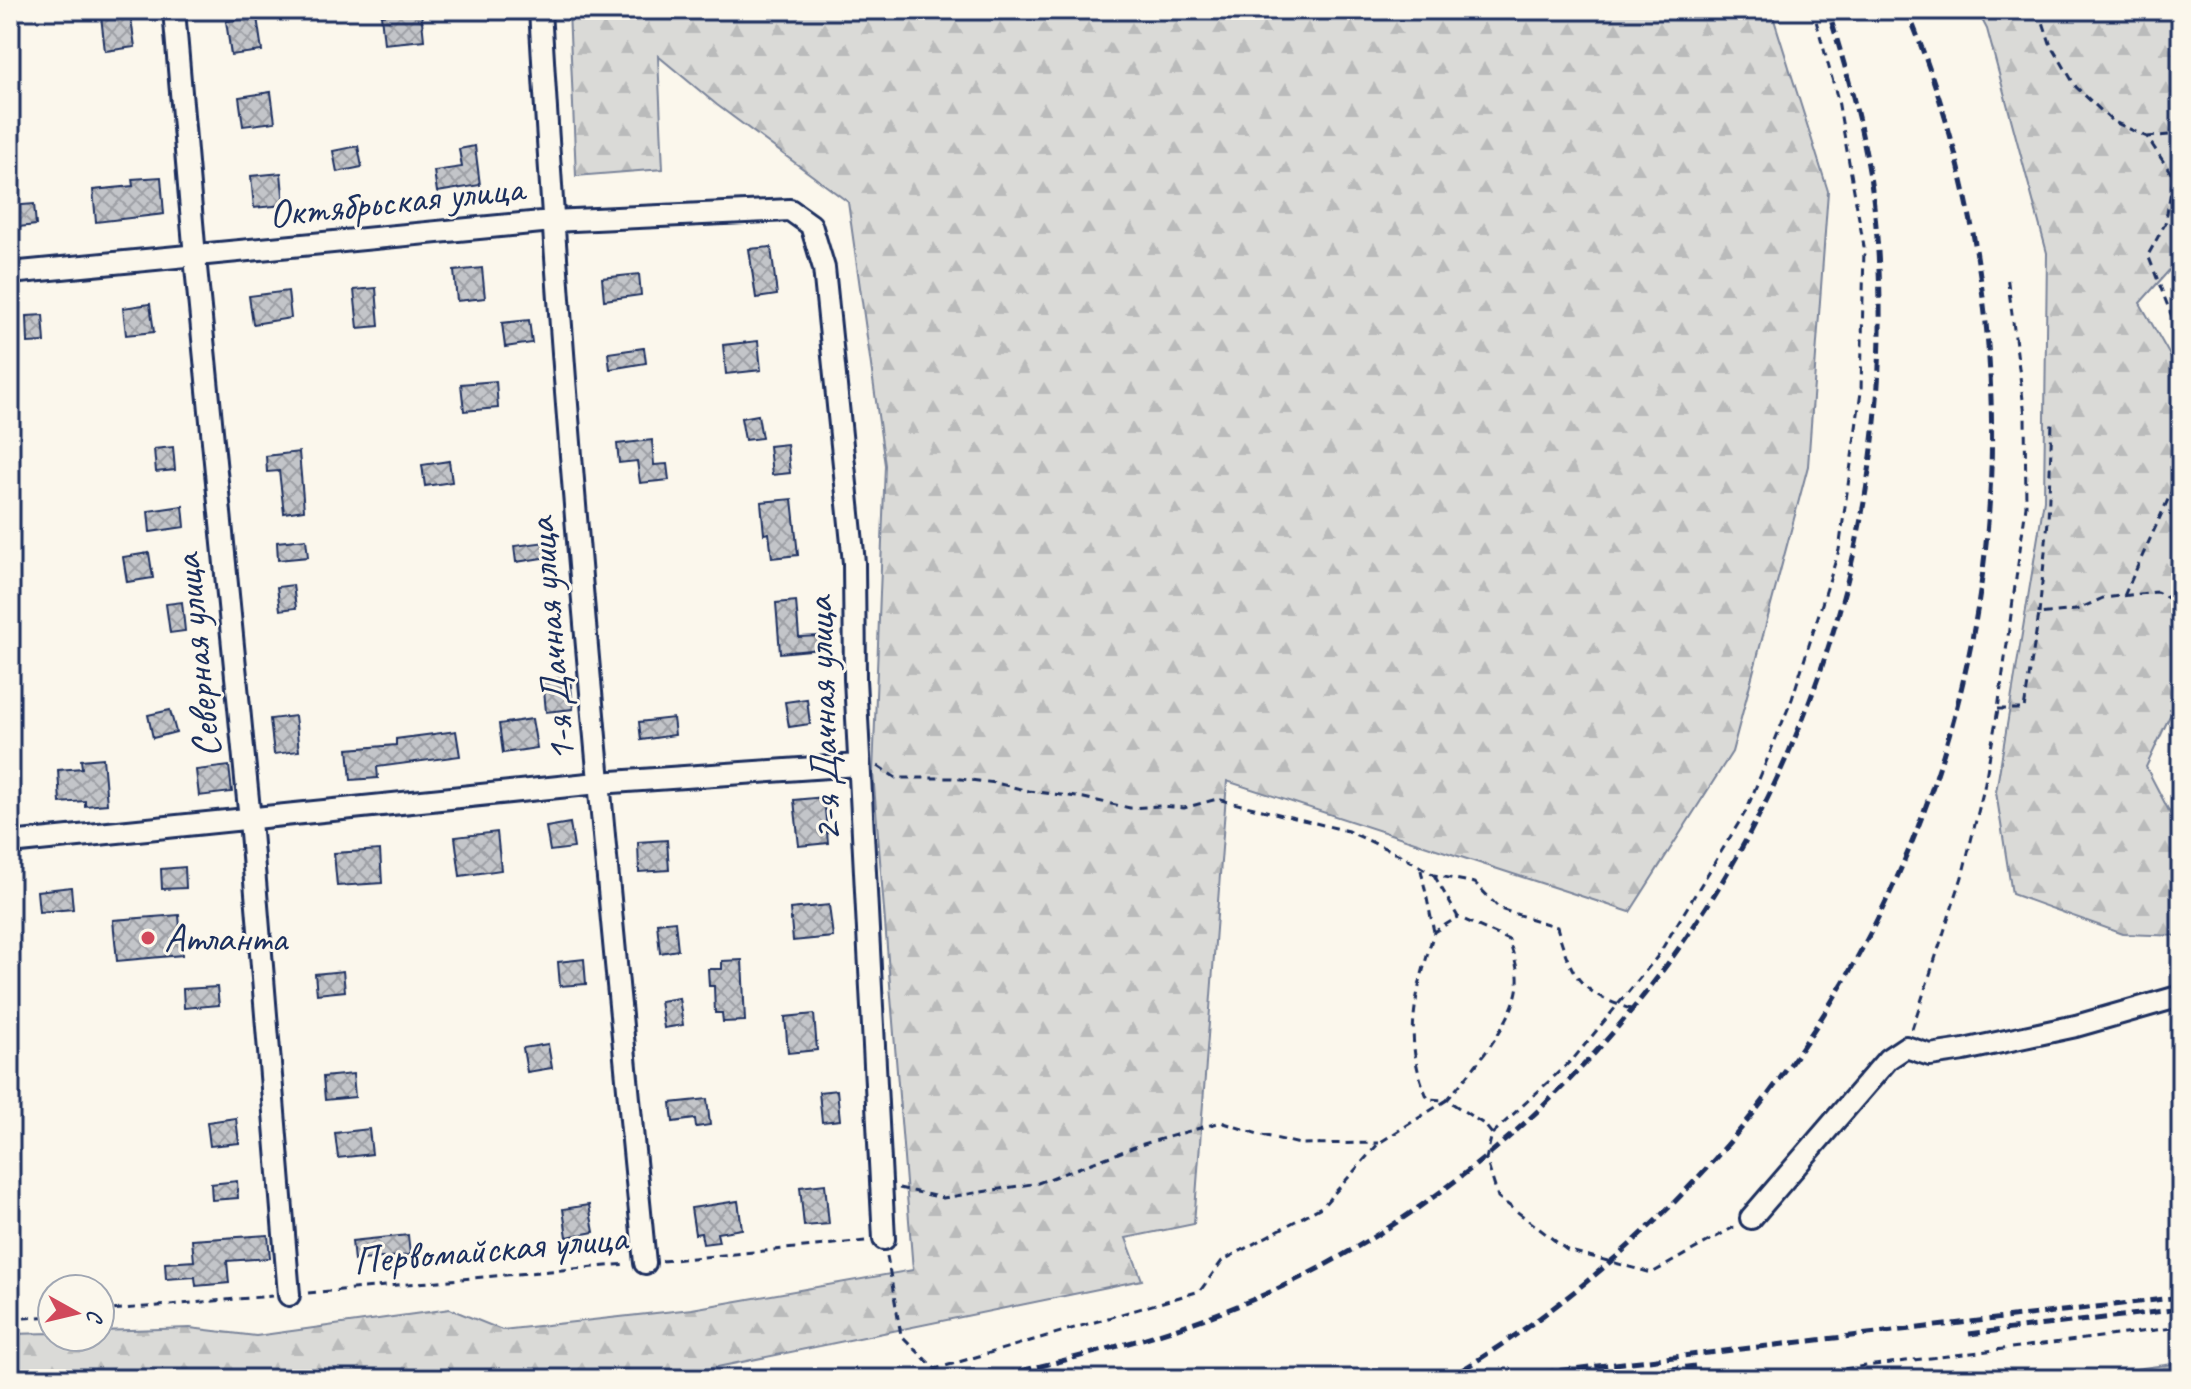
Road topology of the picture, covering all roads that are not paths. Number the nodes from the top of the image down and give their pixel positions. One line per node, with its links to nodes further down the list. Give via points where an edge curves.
1 (174, 10): 5 (street, Северная улица)
2 (540, 10): 4 (street, 1-я Дачная улица)
3 (790, 210): 4 (street, Октябрьская улица); 7 (street, 2-я Дачная улица, via 811,225 824,268 854,563)
4 (552, 221): 5 (street, Октябрьская улица); 8 (street, 1-я Дачная улица)
5 (195, 257): 6 (street, Октябрьская улица); 9 (street, Северная улица)
6 (10, 273)
7 (858, 765): 8 (street); 13 (street, 2-я Дачная улица)
8 (598, 783): 9 (street); 14 (street, 1-я Дачная улица)
9 (250, 820): 10 (street); 15 (street, Северная улица)
10 (10, 843)
11 (2181, 996): 12 (street, via 1964,1050 1930,1055 1906,1047 1888,1059)
12 (1751, 1218)
13 (884, 1239)
14 (645, 1263)
15 (289, 1295)

